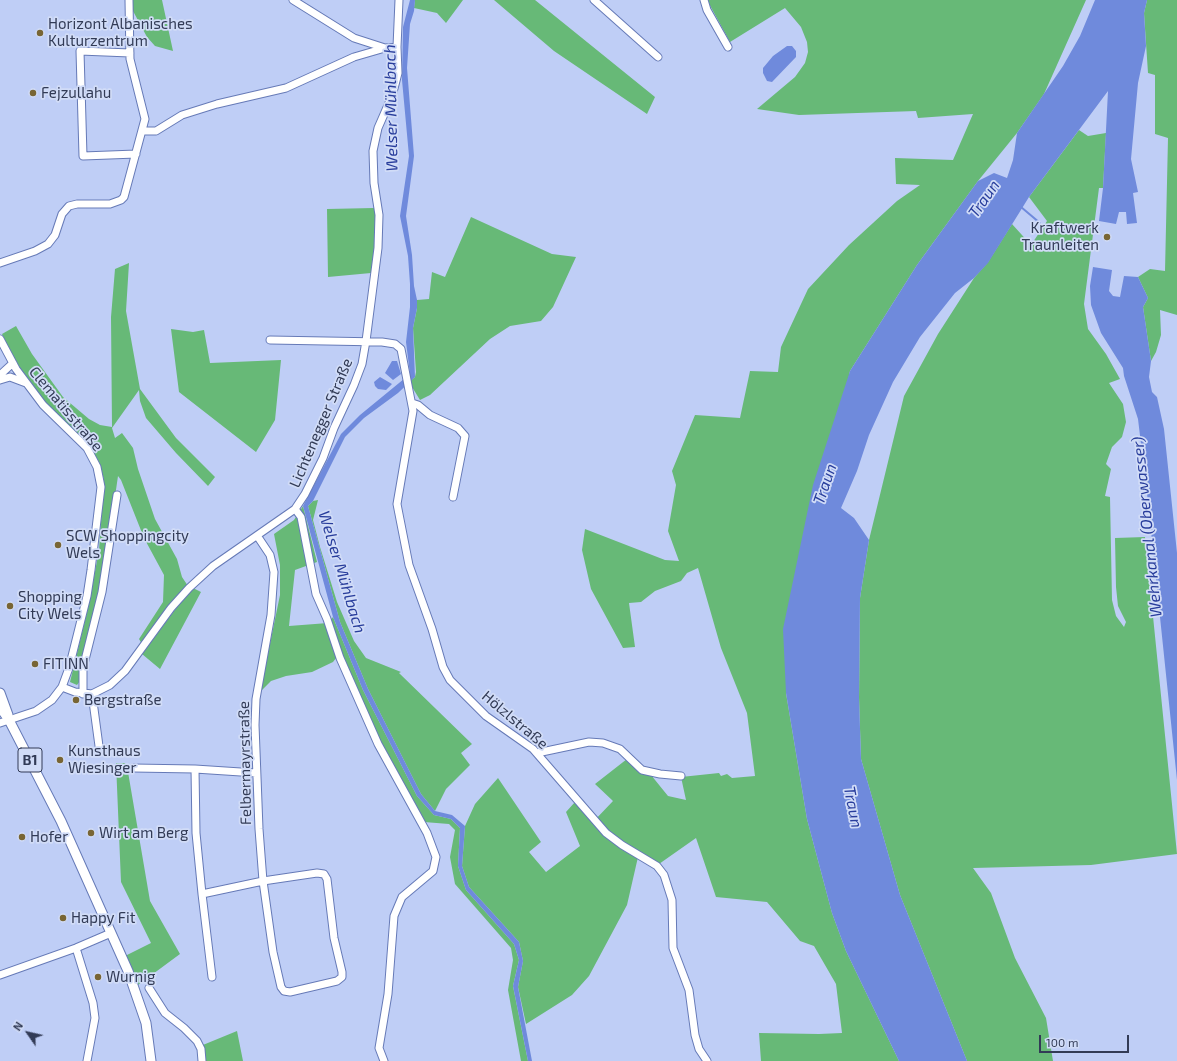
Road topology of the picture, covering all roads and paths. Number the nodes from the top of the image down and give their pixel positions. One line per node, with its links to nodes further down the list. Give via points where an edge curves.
1 (129, 0): 9 (street)
2 (293, 0): 8 (street, via 354,38)
3 (399, 0): 6 (street, Lichtenegger Straße)
4 (594, 0): 10 (street)
5 (704, 0): 7 (street)
6 (396, 47): 8 (street); 16 (street, Lichtenegger Straße, via 398,73 392,96 378,128 373,151 379,215 378,248)
7 (728, 47)
8 (385, 48): 11 (street, via 354,57 286,88 217,104 182,115 156,131)
9 (130, 53): 11 (street, via 145,119); 12 (street, via 80,51 83,156)
10 (658, 57)
11 (143, 131): 12 (street)
12 (136, 154): 13 (street, via 122,200 110,204 69,206 62,214 55,235 48,244)
13 (0, 263)
14 (0, 339): 17 (street, Clematisstraße)
15 (270, 340): 16 (street)
16 (366, 341): 22 (street, Hölzlstraße, via 389,343 400,347); 25 (street, Lichtenegger Straße, via 362,364 354,385 323,458)
17 (14, 366): 18 (street); 19 (street); 21 (street, Clematisstraße)
18 (0, 375)
19 (10, 378): 20 (street); 21 (street)
20 (0, 380)
21 (26, 383): 27 (street, Clematisstraße, via 53,417 87,448 97,467 101,487 87,596)
22 (412, 403): 24 (street, via 458,428 465,436); 35 (street, Hölzlstraße, via 413,419 397,504 409,565 432,629 440,661 450,680 486,716)
23 (117, 495): 29 (street, via 102,592 82,668)
24 (453, 497)
25 (296, 509): 26 (street, Lichtenegger Straße); 50 (street, via 301,517 316,594 340,658 378,744 427,833 436,857 433,871 405,893 397,908 380,1053)
26 (258, 537): 30 (street, Lichtenegger Straße, via 213,566 189,588 167,613 125,671 110,685); 38 (street, Felbermayrstraße, via 270,555 274,572 272,608 255,706)
27 (62, 687): 29 (street, Lichtenegger Straße); 32 (street, via 46,705)
28 (0, 693): 32 (main road, B1)
29 (83, 694): 30 (street, Lichtenegger Straße)
30 (92, 694): 34 (street)
31 (0, 707): 32 (main road, B1)
32 (9, 720): 33 (street); 42 (main road, B1, via 61,821)
33 (0, 723)
34 (100, 746)
35 (537, 753): 39 (street, via 589,742 603,743 620,749 642,770); 51 (street, Hölzlstraße, via 606,833 657,866 664,875 672,900 673,948 690,994 699,1050)
36 (133, 768): 37 (street)
37 (195, 769): 38 (street); 41 (street, via 196,832)
38 (256, 773): 40 (street, Felbermayrstraße)
39 (681, 776)
40 (263, 881): 40 (street, Felbermayrstraße, via 273,952 284,991 290,992 337,981 342,977 342,972 324,874); 41 (street)
41 (202, 894): 45 (street)
42 (111, 933): 43 (street); 48 (main road, B1, via 146,1023)
43 (76, 948): 44 (street); 47 (street, via 95,1018)
44 (0, 975)
45 (212, 977)
46 (149, 988): 49 (street, via 164,1013 197,1041 201,1048)
47 (87, 1061)
48 (151, 1061)
49 (202, 1061)
50 (384, 1061)
51 (706, 1061)

